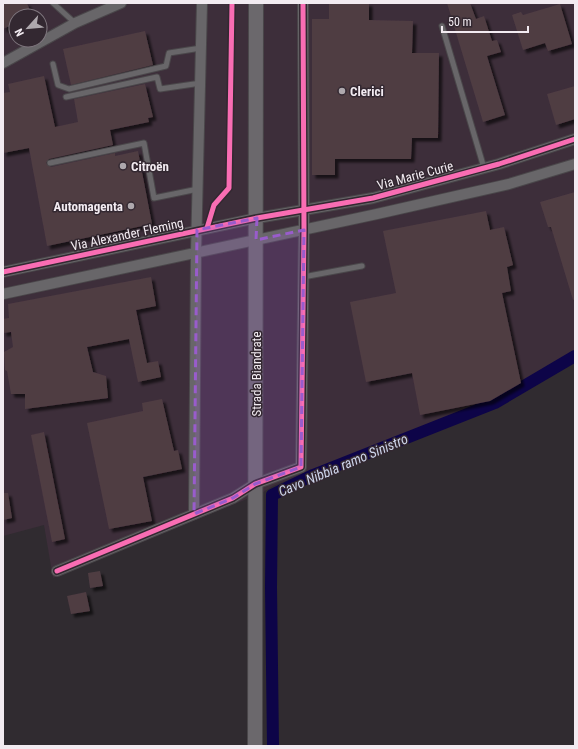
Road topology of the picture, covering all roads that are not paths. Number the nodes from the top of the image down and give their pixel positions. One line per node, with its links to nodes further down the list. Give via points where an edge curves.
1 (53, 3): 6 (lane)
2 (122, 3): 6 (street)
3 (202, 3): 8 (street)
4 (256, 3): 19 (main road, Strada Biandrate)
5 (303, 3): 18 (street)
6 (75, 23): 9 (street)
7 (442, 26): 16 (lane)
8 (201, 48): 10 (lane, via 169,53 166,66 69,89 58,85); 11 (street)
9 (3, 63)
10 (53, 64)
11 (201, 83): 12 (lane, via 160,89 157,77); 17 (street)
12 (66, 97)
13 (575, 139): 16 (street, Via Marie Curie)
14 (50, 163): 17 (lane, via 144,143 154,198)
15 (575, 164): 21 (street, via 509,184)
16 (484, 168): 18 (street, Via Marie Curie, via 373,198)
17 (198, 189): 20 (street)
18 (303, 211): 19 (street, Via Marie Curie); 21 (street)
19 (256, 218): 20 (street, Via Alexander Fleming); 22 (main road, Strada Biandrate)
20 (197, 230): 23 (street); 25 (street, Via Alexander Fleming)
21 (304, 230): 22 (street); 26 (street)
22 (256, 240): 23 (street); 28 (main road, Strada Biandrate)
23 (196, 252): 27 (street); 29 (street)
24 (362, 266): 26 (lane)
25 (3, 272)
26 (303, 277): 28 (street, via 301,467)
27 (3, 294)
28 (255, 484): 29 (street, via 233,498); 31 (main road, Strada Biandrate)
29 (194, 514): 30 (street)
30 (57, 571)
31 (255, 746)

